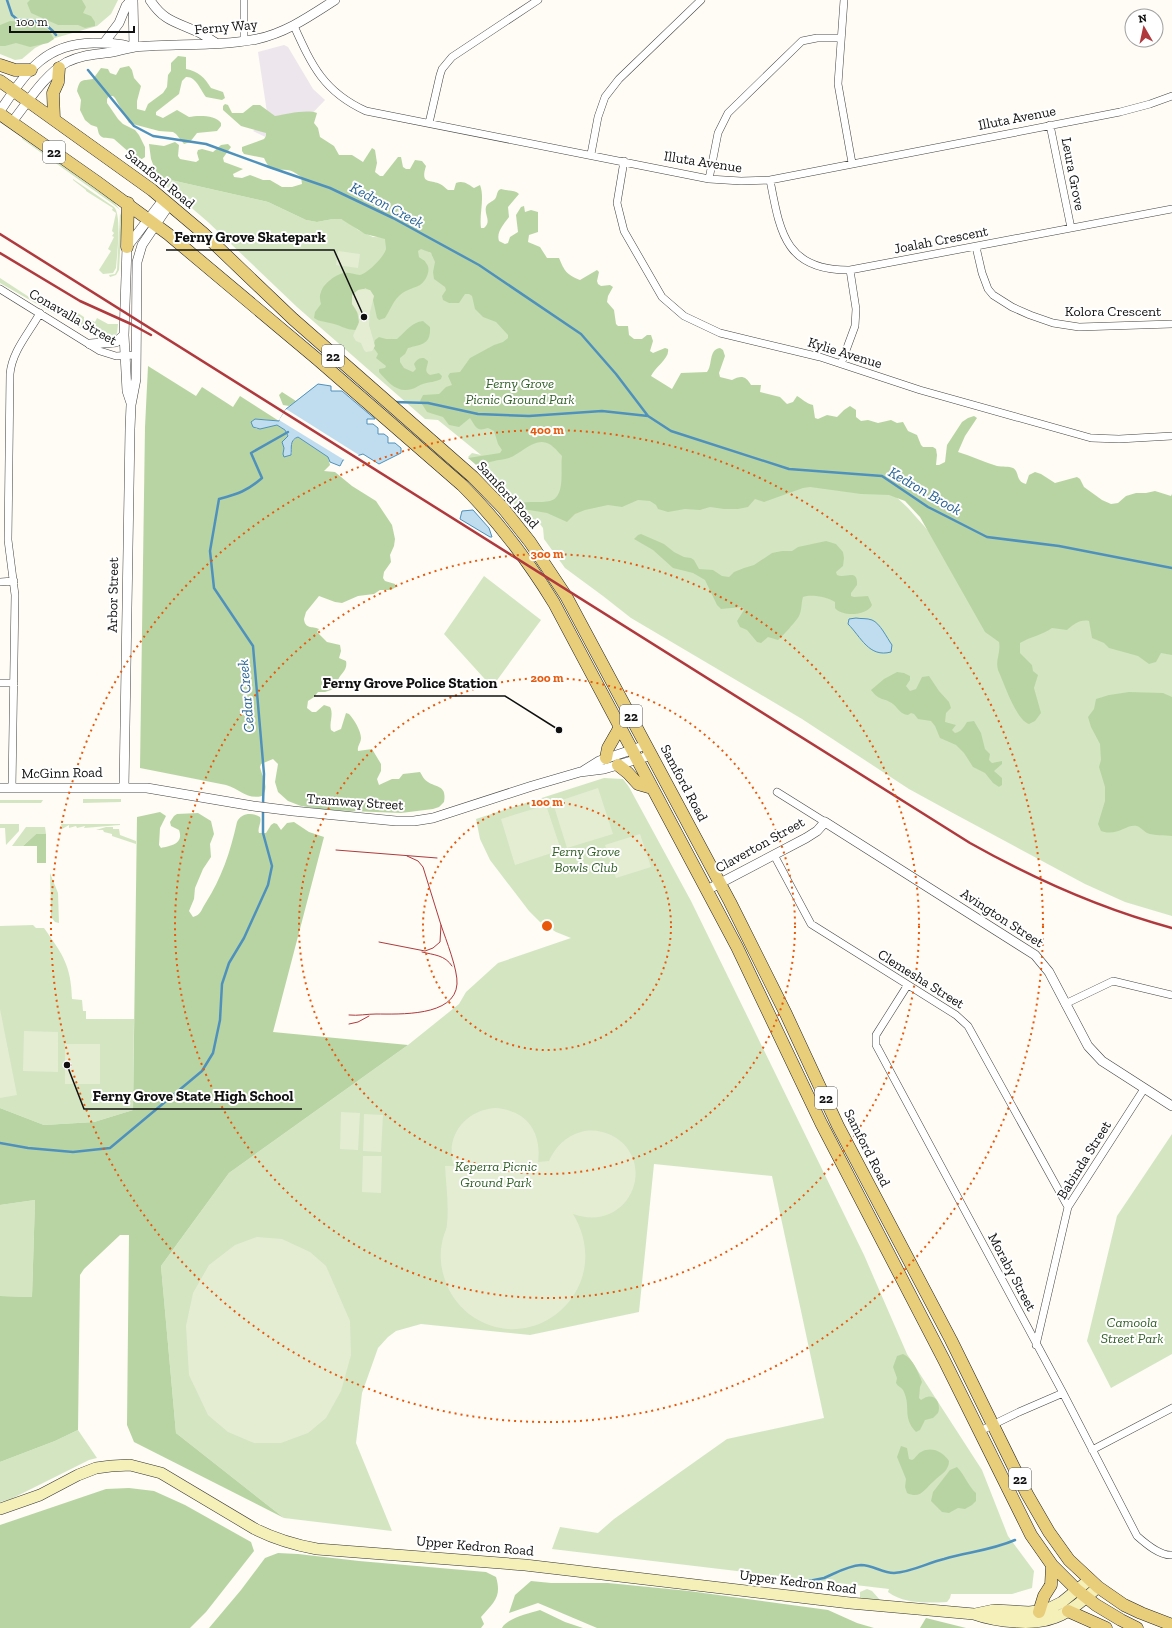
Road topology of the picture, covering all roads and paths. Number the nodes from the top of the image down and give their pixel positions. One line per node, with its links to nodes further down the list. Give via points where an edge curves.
1 (132, 0): 11 (street); 13 (street)
2 (150, 0): 12 (street, via 171,22 199,32)
3 (244, 0): 10 (street)
4 (335, 0): 8 (street, Ferny Way)
5 (538, 0): 24 (street, via 452,56 442,69)
6 (701, 0): 26 (street, via 620,79 605,98 598,117)
7 (844, 0): 9 (street)
8 (294, 26): 10 (street, Ferny Way, via 269,36); 24 (street, Illuta Avenue, via 312,65 332,90 348,103 377,114)
9 (841, 38): 28 (street, via 838,84); 29 (street, via 802,41 728,113 718,133)
10 (244, 41): 12 (street, Ferny Way)
11 (104, 43): 13 (street, Ferny Way); 16 (street, Ferny Way, via 82,43 62,48 45,56)
12 (216, 43): 13 (street, Ferny Way)
13 (134, 47): 15 (street, Ferny Way, via 117,52 82,56)
14 (0, 65): 16 (main road, via 16,70)
15 (59, 68): 20 (street, Ferny Way); 22 (main road, via 58,82 53,93)
16 (31, 70): 18 (street, Ferny Way)
17 (0, 81): 18 (main road, Samford Road / 22)
18 (14, 91): 20 (main road, Samford Road / 22); 21 (street, Ferny Way)
19 (1172, 96): 25 (street, Illuta Avenue, via 1120,112)
20 (28, 101): 22 (main road, Samford Road / 22); 23 (street, Ferny Way)
21 (0, 112): 23 (main road, Samford Road / 22)
22 (54, 119): 31 (main road, Samford Road / 22, via 110,158)
23 (12, 122): 32 (main road, Samford Road / 22)
24 (429, 123): 26 (street, Illuta Avenue)
25 (1050, 125): 28 (street, Illuta Avenue); 35 (street, Leura Grove)
26 (591, 154): 27 (street, Illuta Avenue)
27 (624, 161): 29 (street, Illuta Avenue); 46 (street, Kylie Avenue, via 617,202 624,231 662,297 684,316 720,332)
28 (852, 163): 30 (street, Illuta Avenue)
29 (709, 179): 30 (street, Illuta Avenue, via 741,182)
30 (770, 180): 38 (street, Joalah Crescent, via 782,233 797,255 824,268)
31 (166, 202): 34 (street, Arbor Street); 56 (main road, Samford Road / 22, via 203,233 293,319 474,477 503,508 530,542 566,596)
32 (128, 203): 34 (main road, Samford Road / 22); 36 (main road)
33 (1172, 209): 35 (street, Joalah Crescent)
34 (152, 221): 36 (street, Arbor Street); 44 (street, Arbor Street, via 138,257); 55 (main road, Samford Road / 22, via 386,419 478,501 534,569)
35 (1070, 228): 37 (street, Joalah Crescent)
36 (127, 247): 42 (street, Arbor Street)
37 (976, 247): 38 (street, Joalah Crescent); 41 (street, Kolora Crescent, via 988,289 1012,307 1030,315 1053,323 1078,327)
38 (850, 270): 46 (street, via 856,309 855,326)
39 (0, 288): 40 (street, Conavalla Street)
40 (40, 314): 43 (street, Conavalla Street); 49 (street, via 12,361)
41 (1172, 324)
42 (124, 336): 43 (street, via 113,343); 45 (street, Arbor Street)
43 (90, 344): 45 (street, Conavalla Street, via 111,355)
44 (136, 355): 45 (street, Conavalla Street); 47 (street, Arbor Street, via 136,379)
45 (126, 356): 47 (street, Arbor Street, via 127,391)
46 (841, 364): 48 (street, Kylie Avenue, via 927,392 1091,438)
47 (131, 404): 61 (street, Arbor Street)
48 (1172, 436)
49 (8, 449): 50 (street); 51 (street, via 8,540)
50 (0, 450)
51 (14, 581): 52 (street); 54 (street)
52 (0, 582)
53 (0, 683): 54 (street)
54 (14, 683): 63 (street)
55 (620, 727): 57 (main road, Samford Road / 22); 58 (main road, via 608,748)
56 (649, 750): 57 (street, Tramway Street); 68 (main road, Samford Road / 22)
57 (634, 754): 58 (street, Tramway Street); 59 (street, Tramway Street); 64 (main road, Samford Road / 22)
58 (606, 758): 60 (street, Tramway Street)
59 (618, 765): 60 (street, Tramway Street); 64 (main road, via 638,784)
60 (580, 772): 61 (street, Tramway Street, via 433,818 389,821 253,806 147,788)
61 (124, 787): 63 (street, McGinn Road)
62 (0, 788): 63 (street, McGinn Road)
63 (12, 788)
64 (652, 788): 69 (main road, Samford Road / 22)
65 (777, 792): 66 (street, Avington Street)
66 (825, 822): 67 (street, Claverton Street, via 811,835); 72 (street, Avington Street, via 1035,955 1049,972)
67 (774, 855): 68 (street, Claverton Street); 70 (street, Clemesha Street, via 811,924)
68 (720, 884): 69 (street, Claverton Street); 79 (main road, Samford Road / 22, via 786,1014 838,1126)
69 (707, 890): 80 (main road, Samford Road / 22, via 737,947 830,1143)
70 (907, 986): 75 (street, Clemesha Street, via 956,1015 968,1026); 76 (street, Moraby Street, via 876,1036 876,1046)
71 (1172, 995): 72 (street, via 1113,981)
72 (1065, 1004): 73 (street, Avington Street, via 1093,1053)
73 (1144, 1089): 74 (street, Avington Street); 75 (street, Babinda Street)
74 (1172, 1106)
75 (1068, 1208): 76 (street, Babinda Street)
76 (1036, 1345): 77 (street, Moraby Street)
77 (1063, 1393): 79 (street); 81 (street, Moraby Street)
78 (1172, 1408): 81 (street)
79 (993, 1425): 80 (street); 85 (main road, Samford Road / 22, via 1048,1532 1069,1560)
80 (980, 1431): 84 (main road, Samford Road / 22, via 1031,1535)
81 (1092, 1450): 83 (street, Moraby Street, via 1137,1536 1166,1555)
82 (0, 1509): 89 (main road, Upper Kedron Road, via 40,1495 96,1468 130,1465 161,1474 270,1537 317,1549 525,1565 850,1603 974,1614 994,1610)
83 (1172, 1554)
84 (1052, 1565): 86 (main road, Samford Road / 22); 87 (main road, via 1051,1585)
85 (1094, 1584): 86 (main road, Upper Kedron Road); 90 (main road, Samford Road / 22, via 1124,1605)
86 (1081, 1594): 87 (main road, Upper Kedron Road); 88 (main road, Upper Kedron Road); 91 (main road, Samford Road / 22)
87 (1039, 1612): 89 (main road, Upper Kedron Road)
88 (1068, 1612): 89 (main road, Upper Kedron Road, via 1047,1621); 92 (main road)
89 (1022, 1621)
90 (1172, 1625)
91 (1133, 1627)
92 (1106, 1628)

